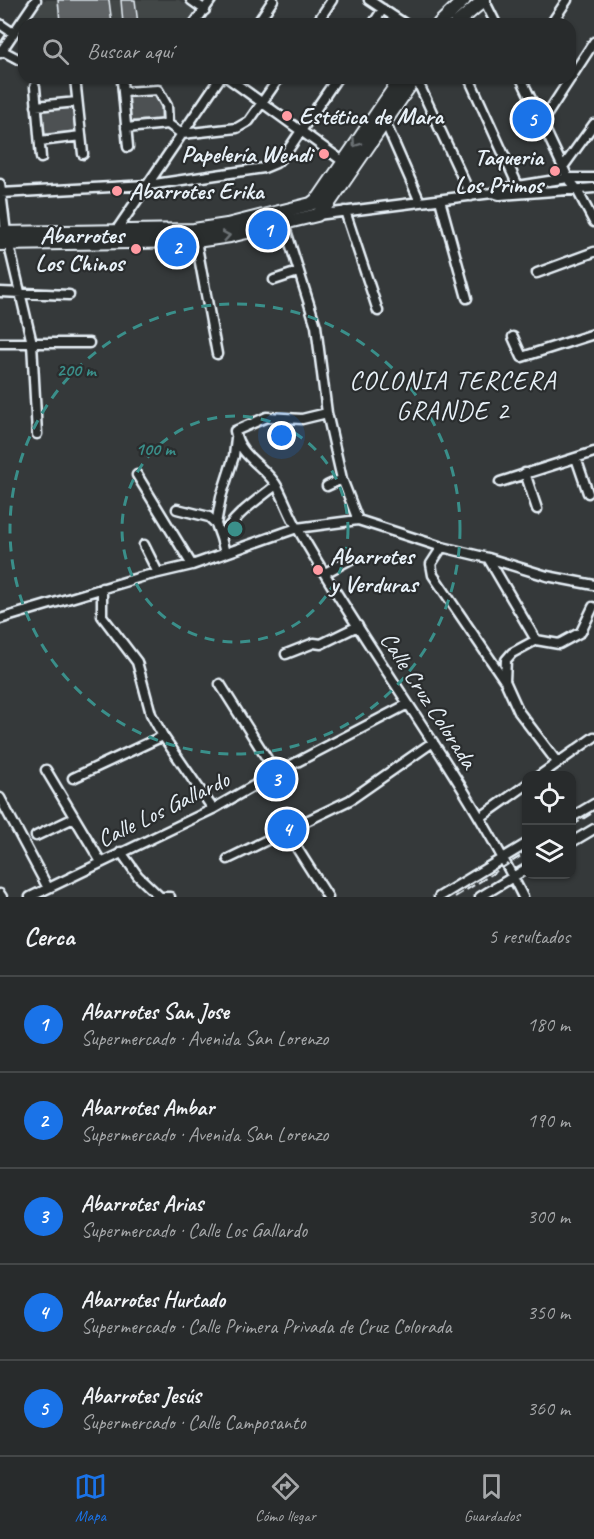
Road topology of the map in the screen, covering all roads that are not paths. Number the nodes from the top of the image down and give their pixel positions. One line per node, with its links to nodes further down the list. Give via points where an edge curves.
1 (36, 0): 12 (street)
2 (190, 0): 11 (street)
3 (211, 0): 11 (street)
4 (273, 0): 14 (street)
5 (332, 0): 15 (street)
6 (369, 0): 10 (street)
7 (484, 0): 19 (street); 20 (street)
8 (567, 0): 21 (street)
9 (456, 2): 18 (street)
10 (383, 9): 16 (street); 17 (street)
11 (205, 10): 13 (street)
12 (23, 18)
13 (199, 18)
14 (261, 18)
15 (320, 18)
16 (377, 18)
17 (396, 18)
18 (444, 18)
19 (463, 18)
20 (493, 18)
21 (555, 18)
22 (0, 24): 24 (street)
23 (18, 26): 24 (street)
24 (13, 33): 26 (street)
25 (594, 42): 28 (street)
26 (1, 51): 27 (street)
27 (18, 59)
28 (576, 70)
29 (76, 84): 43 (street)
30 (122, 84): 42 (street)
31 (216, 84): 53 (street)
32 (236, 84): 44 (street)
33 (275, 84): 44 (street)
34 (333, 84): 52 (street)
35 (398, 84): 45 (street)
36 (410, 84): 45 (street)
37 (419, 84): 69 (street)
38 (472, 84): 64 (street)
39 (524, 84): 48 (street)
40 (567, 84): 48 (street)
41 (35, 87): 46 (street)
42 (123, 92): 49 (street, via 158,90 166,106); 51 (street)
43 (77, 102): 46 (street); 54 (street)
44 (262, 102): 52 (street); 53 (street, via 249,121 237,128)
45 (390, 104): 47 (street); 59 (street, one-way to 59)
46 (36, 106): 55 (street)
47 (385, 122): 59 (street); 71 (street)
48 (542, 122): 60 (street)
49 (168, 124): 51 (street); 53 (street)
50 (594, 124): 60 (street)
51 (126, 128): 56 (street)
52 (302, 131): 59 (street); 63 (street, via 276,164)
53 (182, 134): 63 (street)
54 (81, 136): 55 (street); 57 (street)
55 (40, 141): 58 (street)
56 (128, 147)
57 (83, 154)
58 (41, 159)
59 (348, 165): 72 (street, via 327,206)
60 (563, 167): 61 (street)
61 (568, 178): 62 (street); 64 (street); 66 (street)
62 (594, 178)
63 (148, 185): 65 (street); 76 (street)
64 (518, 186): 68 (street)
65 (1, 188): 77 (street)
66 (576, 188): 67 (street); 68 (street); 74 (street)
67 (594, 188)
68 (492, 193): 69 (street)
69 (471, 196): 70 (street)
70 (440, 200): 71 (street); 86 (street)
71 (420, 202): 73 (street)
72 (314, 210): 73 (street); 75 (street); 76 (street, via 194,230)
73 (345, 212): 87 (street)
74 (594, 222)
75 (284, 224): 78 (street, one-way to 75); 80 (street)
76 (116, 231): 77 (street)
77 (4, 239): 78 (street); 84 (street)
78 (196, 241): 93 (street)
79 (594, 252): 81 (street)
80 (298, 272): 82 (street); 94 (street, via 316,326)
81 (537, 273)
82 (274, 280)
83 (0, 292): 84 (street)
84 (20, 292): 85 (street); 91 (street)
85 (69, 295)
86 (466, 298)
87 (378, 311)
88 (594, 334): 89 (street, via 522,357)
89 (513, 337)
90 (0, 343): 91 (street)
91 (32, 343): 92 (street); 95 (street)
92 (89, 343)
93 (217, 354)
94 (327, 412): 96 (street, via 302,419 267,417); 101 (street)
95 (37, 434)
96 (236, 434): 103 (street, Calle Cruz Colorada, via 247,455); 109 (street)
97 (594, 452): 98 (street)
98 (576, 458): 99 (street); 105 (street)
99 (525, 473): 102 (street); 106 (street)
100 (137, 475): 117 (street)
101 (342, 479): 104 (street); 108 (street)
102 (500, 482)
103 (276, 485): 110 (street, Calle Cruz Colorada); 111 (street, via 240,513)
104 (327, 486)
105 (588, 493)
106 (537, 509)
107 (177, 510): 109 (street, via 209,517)
108 (358, 520): 110 (street); 113 (street)
109 (216, 524): 111 (street)
110 (297, 528): 114 (street); 119 (street, Calle Cruz Colorada)
111 (221, 538): 114 (street)
112 (144, 545): 118 (street)
113 (442, 547): 115 (street); 127 (street, via 431,564 433,575)
114 (225, 553): 117 (street)
115 (488, 558): 120 (street); 125 (street)
116 (351, 559): 119 (street)
117 (192, 565): 118 (street)
118 (158, 573): 121 (street)
119 (325, 573): 124 (street, Calle Cruz Colorada)
120 (594, 585)
121 (102, 588): 123 (street); 130 (street, via 102,616 137,662 151,714)
122 (592, 607): 125 (street, via 581,632 559,644)
123 (0, 619)
124 (358, 626): 126 (street, via 321,644); 129 (street, Calle Cruz Colorada)
125 (536, 640): 127 (street, via 506,660)
126 (286, 654)
127 (505, 681): 133 (street, via 519,712)
128 (220, 684): 136 (street)
129 (408, 704): 132 (street, Calle Cruz Colorada); 136 (street, Calle Los Gallardo)
130 (163, 736): 137 (street); 141 (street)
131 (594, 737): 133 (street)
132 (433, 742): 143 (street, Calle Cruz Colorada); 146 (street, via 350,800)
133 (558, 762): 135 (street)
134 (46, 770): 144 (street)
135 (546, 771)
136 (276, 773): 141 (street, Calle Los Gallardo)
137 (73, 778)
138 (522, 787): 143 (street)
139 (0, 798): 156 (street)
140 (594, 804): 142 (street)
141 (213, 809): 150 (street, Calle Los Gallardo)
142 (576, 815)
143 (481, 817): 151 (street, Calle Cruz Colorada)
144 (74, 818): 147 (street); 153 (street)
145 (594, 829): 148 (street)
146 (286, 831): 152 (street); 159 (street)
147 (36, 836)
148 (576, 840)
149 (522, 847): 151 (street)
150 (121, 852): 153 (street, Calle Los Gallardo); 158 (street, via 160,897)
151 (504, 858): 155 (street, Calle Cruz Colorada); 160 (street)
152 (228, 859)
153 (100, 862): 156 (street, Calle Los Gallardo)
154 (522, 871): 155 (street)
155 (513, 877): 161 (street); 162 (street, Calle Cruz Colorada)
156 (48, 888): 157 (street, Calle Los Gallardo)
157 (30, 897)
158 (170, 897)
159 (328, 897)
160 (439, 897)
161 (480, 897)
162 (523, 897)

